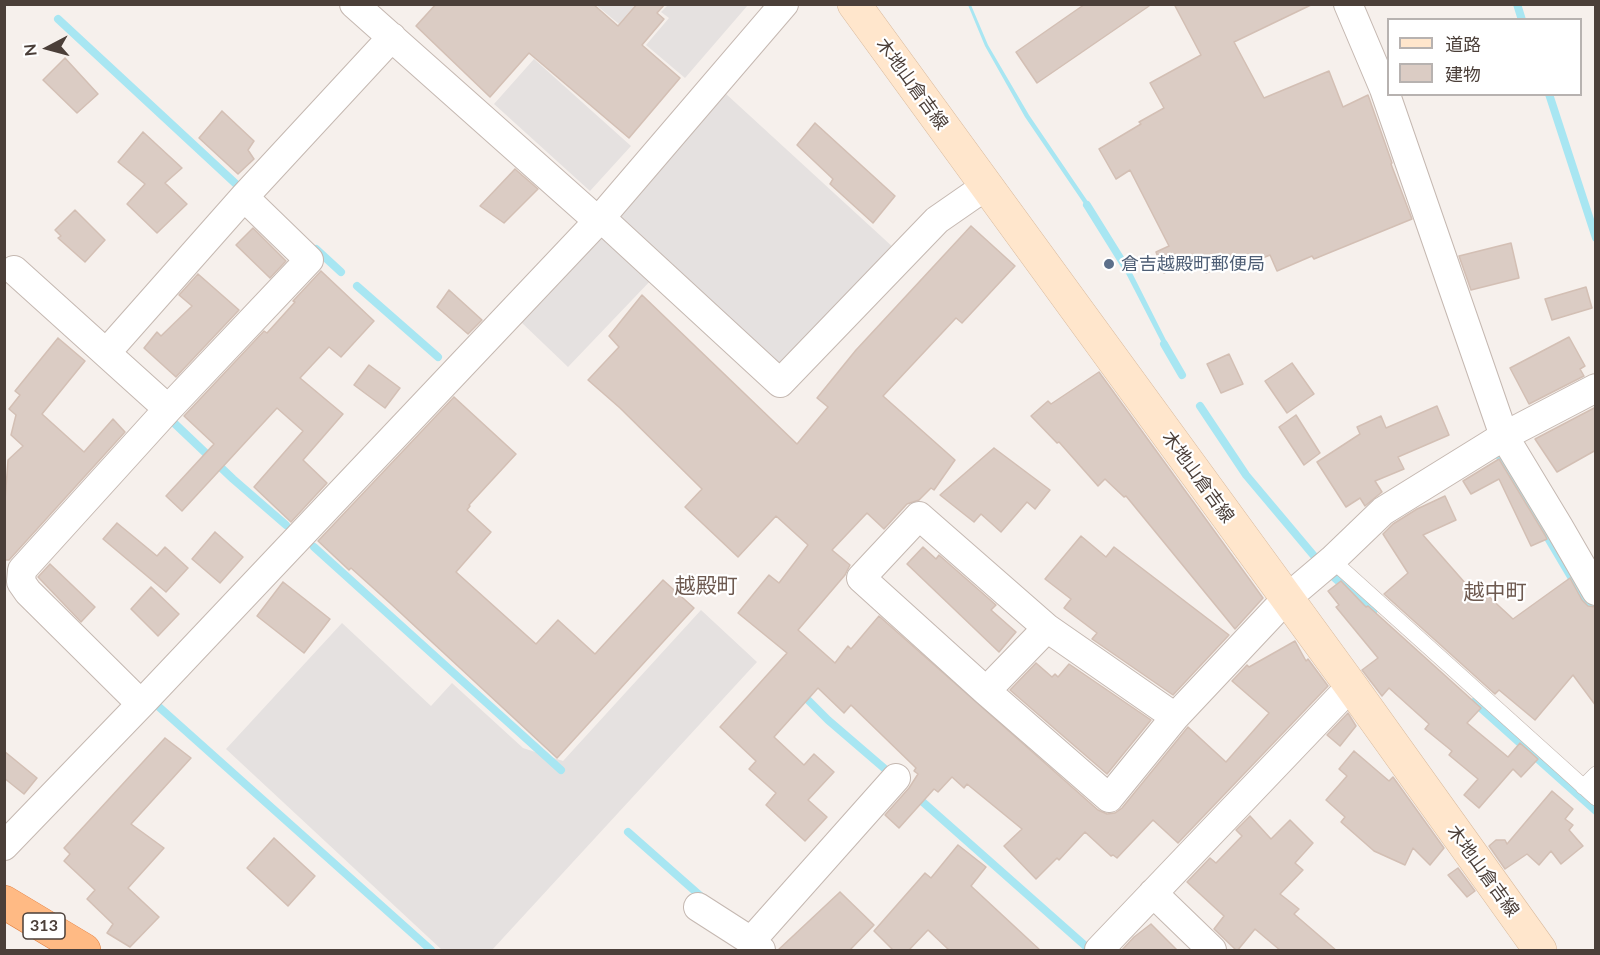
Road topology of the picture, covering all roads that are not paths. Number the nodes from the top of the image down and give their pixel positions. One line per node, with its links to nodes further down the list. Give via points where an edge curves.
1 (354, 4): 5 (street)
2 (784, 4): 8 (street)
3 (854, 4): 6 (main road, 木地山倉吉線)
4 (1348, 4): 13 (street, via 1384,89)
5 (392, 37): 7 (street); 8 (street)
6 (986, 186): 8 (street, via 937,220 780,383); 16 (main road, 木地山倉吉線)
7 (244, 197): 10 (street); 12 (street, via 309,260)
8 (599, 219): 20 (street)
9 (14, 270): 10 (street)
10 (106, 353): 12 (street)
11 (1596, 388): 13 (street)
12 (168, 409): 20 (street, via 22,570 21,582 28,592)
13 (1504, 436): 14 (street, via 1383,511); 15 (street)
14 (1332, 560): 16 (street); 24 (lane)
15 (1596, 591)
16 (1286, 599): 18 (main road, 木地山倉吉線); 21 (street)
17 (1047, 628): 19 (street); 19 (street, via 918,516 861,578); 21 (street)
18 (1351, 686): 27 (street); 34 (main road, 木地山倉吉線)
19 (986, 691): 21 (street, via 1109,798)
20 (141, 704): 26 (street)
21 (1175, 717)
22 (1596, 774): 24 (lane)
23 (896, 778): 30 (street)
24 (1583, 787): 25 (lane)
25 (1596, 798)
26 (4, 846)
27 (1153, 893): 32 (street); 33 (street)
28 (4, 903): 31 (highway, 313)
29 (699, 907): 30 (street)
30 (756, 946)
31 (84, 951)
32 (1099, 951)
33 (1212, 951)
34 (1540, 951)

